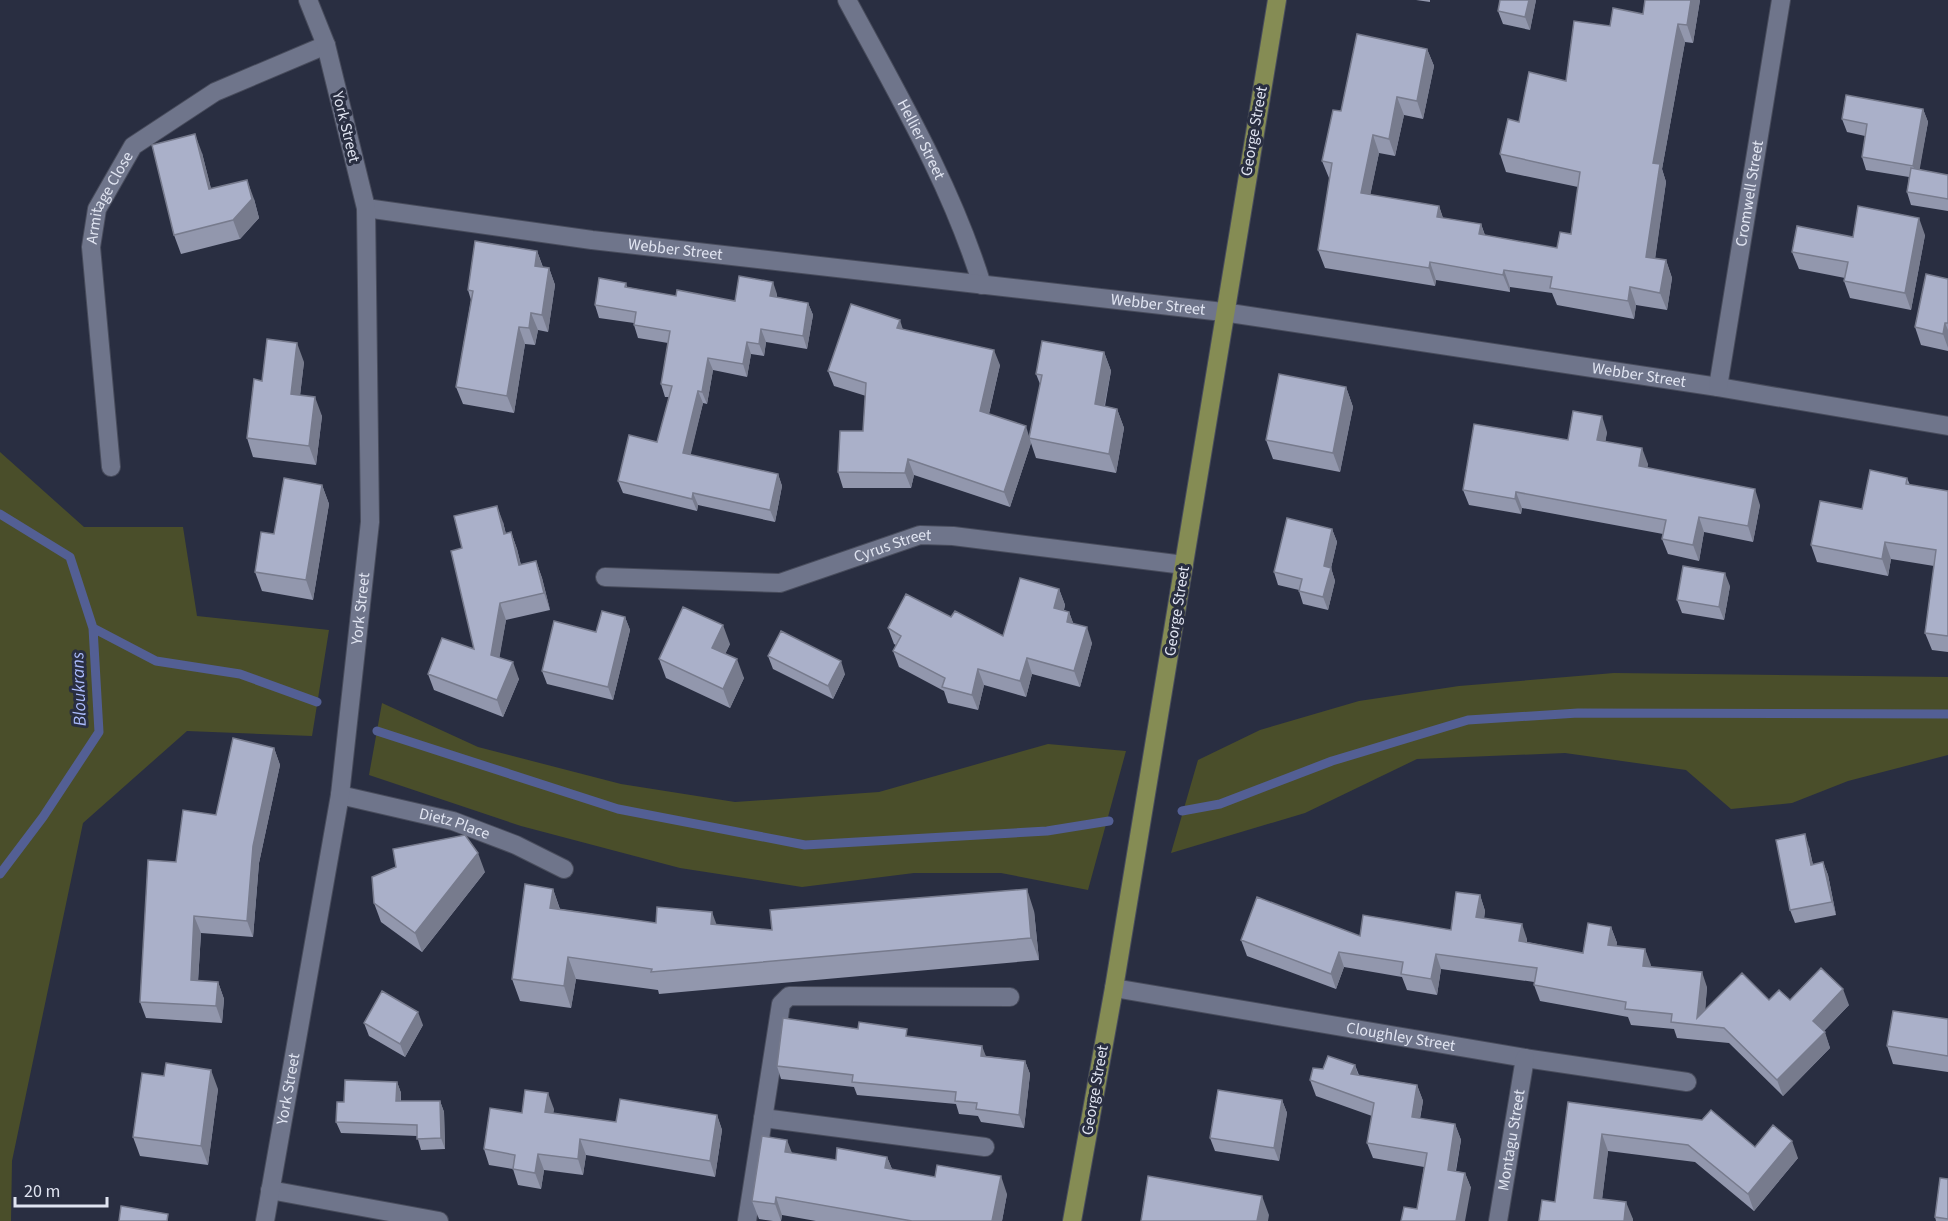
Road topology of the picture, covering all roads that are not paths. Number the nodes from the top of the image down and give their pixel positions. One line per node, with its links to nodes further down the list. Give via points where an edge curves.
1 (308, 0): 5 (street, York Street)
2 (847, 0): 7 (street, Hellier Street, via 937,168 966,234)
3 (1277, 0): 8 (main road, George Street)
4 (1782, 0): 9 (street, Cromwell Street)
5 (326, 45): 6 (street, York Street); 11 (street, Armitage Close, via 215,92 133,146 96,209 91,247)
6 (366, 208): 7 (street, Webber Street, via 592,240); 14 (street, York Street, via 370,522)
7 (982, 285): 8 (street, Webber Street)
8 (1223, 312): 9 (street, Webber Street); 12 (main road, George Street)
9 (1718, 387): 10 (street, Webber Street)
10 (1948, 426)
11 (111, 467)
12 (1184, 565): 13 (street, Cyrus Street, via 920,535 780,583); 16 (main road, George Street)
13 (605, 577)
14 (340, 795): 15 (street, Dietz Place, via 453,821 516,844); 22 (street, York Street)
15 (564, 869)
16 (1114, 988): 18 (street, Cloughley Street); 26 (main road, George Street)
17 (1010, 997): 20 (street, via 789,996 781,1005)
18 (1525, 1058): 19 (street, Cloughley Street); 27 (street, Montagu Street)
19 (1687, 1082)
20 (763, 1118): 21 (street); 25 (street)
21 (985, 1148)
22 (270, 1190): 23 (street, York Street); 24 (street)
23 (265, 1221)
24 (439, 1221)
25 (747, 1221)
26 (1072, 1221)
27 (1498, 1221)

